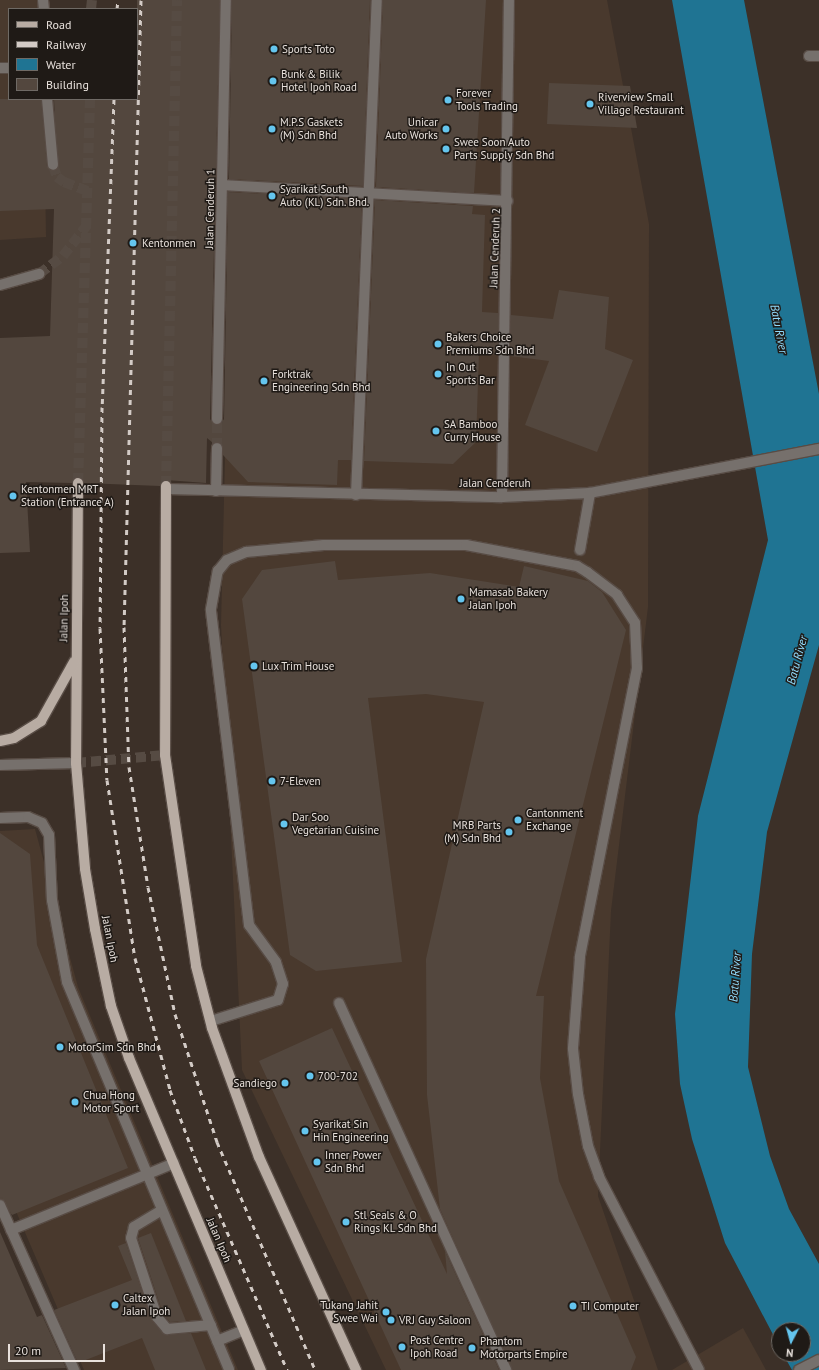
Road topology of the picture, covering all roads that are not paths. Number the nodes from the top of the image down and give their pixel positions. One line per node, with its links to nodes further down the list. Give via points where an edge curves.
1 (226, 0): 6 (street, Jalan Cenderuh 1)
2 (377, 0): 7 (street)
3 (509, 0): 8 (street, Jalan Cenderuh 2)
4 (47, 100): 5 (street)
5 (53, 165)
6 (222, 185): 7 (street); 11 (street, Jalan Cenderuh 1)
7 (369, 196): 8 (street); 18 (street)
8 (508, 201): 19 (street, Jalan Cenderuh 2)
9 (39, 274): 10 (street)
10 (0, 285)
11 (217, 419)
12 (217, 448): 16 (street)
13 (819, 448): 17 (street, Jalan Cenderuh)
14 (78, 483): 21 (main road, Jalan Ipoh)
15 (167, 488): 16 (street, Jalan Cenderuh); 27 (main road, via 165,755 181,878)
16 (216, 491): 18 (street, Jalan Cenderuh)
17 (590, 493): 19 (street, Jalan Cenderuh); 20 (street)
18 (356, 495): 19 (street, Jalan Cenderuh)
19 (502, 497)
20 (580, 550)
21 (75, 660): 22 (main road, via 40,721 14,738); 23 (main road, Jalan Ipoh)
22 (0, 741)
23 (76, 763): 24 (street); 28 (main road, Jalan Ipoh, via 85,869 111,1006)
24 (0, 765)
25 (0, 818): 29 (street, via 28,817 42,823 49,835 52,900 68,982)
26 (339, 1003): 41 (street)
27 (210, 1021): 40 (main road, via 259,1157); 42 (street, via 278,1000 283,984 276,962 249,925 211,609 218,571 227,560 246,552 324,545 452,544 578,566 587,572 617,595 635,623 636,668 580,957 573,1049 578,1094 588,1146 599,1176)
28 (174, 1163): 29 (street); 34 (main road, Jalan Ipoh)
29 (147, 1173): 31 (street); 32 (street)
30 (0, 1205): 32 (street)
31 (162, 1210): 33 (street); 33 (street, via 134,1227 131,1238 156,1317 167,1329)
32 (11, 1230): 37 (street)
33 (211, 1325): 35 (street)
34 (244, 1330): 35 (street); 39 (main road, Jalan Ipoh)
35 (217, 1341): 38 (street)
36 (819, 1360): 43 (street)
37 (74, 1370)
38 (229, 1370)
39 (261, 1370)
40 (356, 1370)
41 (506, 1370)
42 (699, 1370)
43 (799, 1370)

